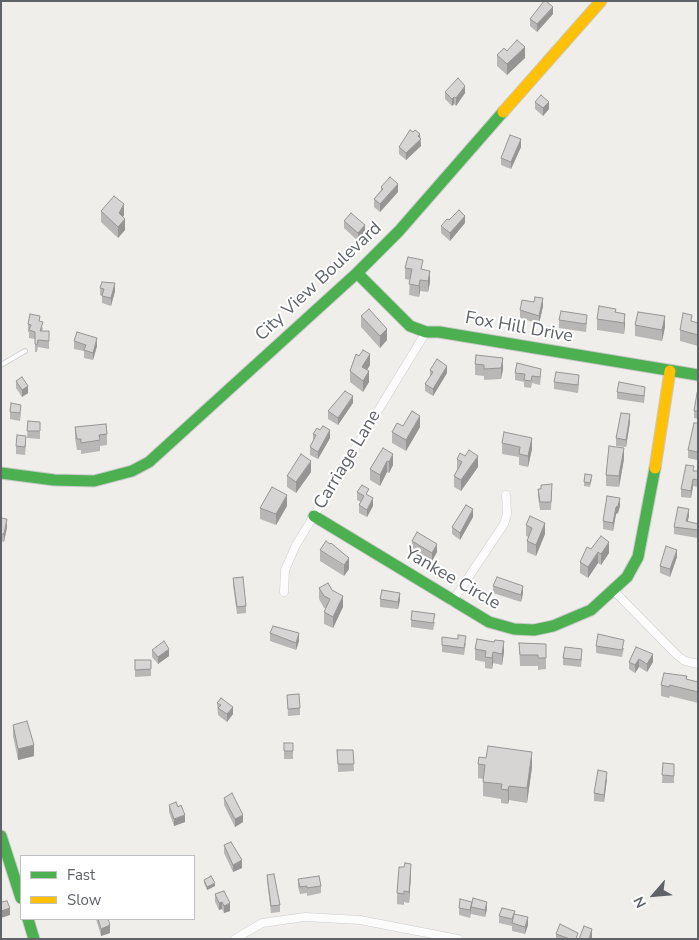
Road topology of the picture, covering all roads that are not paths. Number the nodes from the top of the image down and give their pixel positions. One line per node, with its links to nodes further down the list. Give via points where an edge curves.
1 (601, 1): 2 (street, City View Boulevard, via 399,231)
2 (357, 273): 3 (street, Fox Hill Drive, via 410,326); 8 (street, City View Boulevard, via 148,462 132,471 94,481 40,479)
3 (426, 332): 6 (street, Fox Hill Drive); 10 (street, Carriage Lane)
4 (25, 351): 5 (lane)
5 (1, 365)
6 (670, 371): 7 (street, Fox Hill Drive); 11 (street, Yankee Circle, via 640,552 630,572)
7 (698, 375)
8 (1, 473)
9 (506, 495): 13 (street, via 504,524)
10 (314, 516): 12 (street, Carriage Lane, via 285,570); 13 (street, Yankee Circle)
11 (614, 591): 13 (street, Yankee Circle, via 585,614 534,630 495,624); 14 (street, via 678,656)
12 (284, 592)
13 (452, 602)
14 (698, 664)
15 (1, 836): 16 (street)
16 (20, 895)
17 (28, 920): 18 (street)
18 (34, 939)
19 (235, 939): 20 (street, via 262,923 305,917 368,921)
20 (458, 939)

